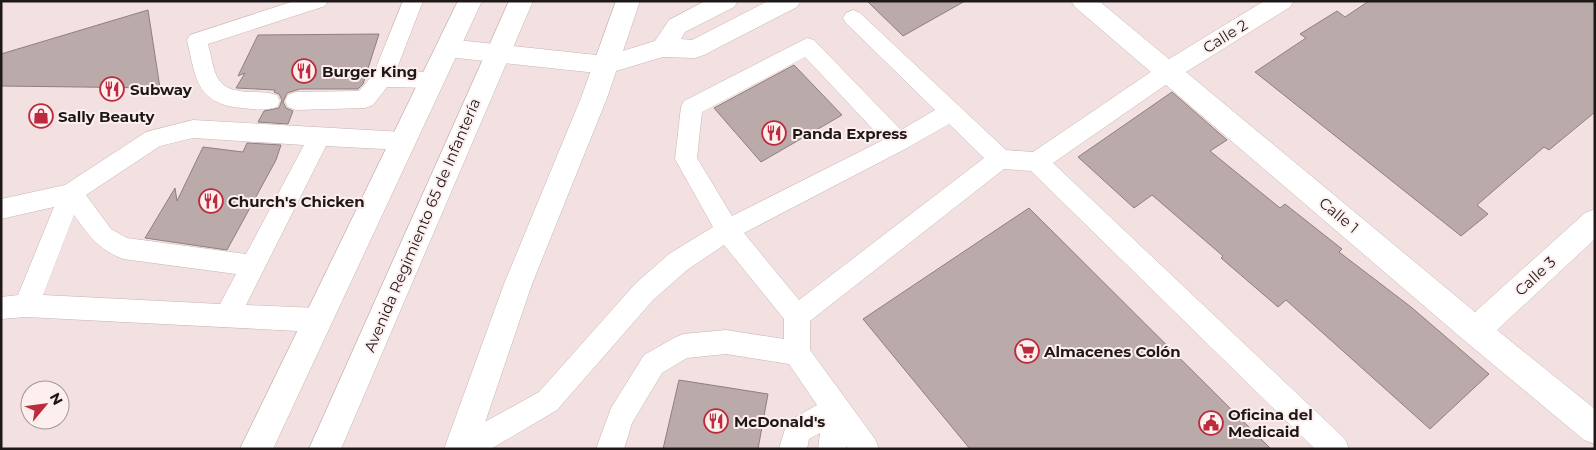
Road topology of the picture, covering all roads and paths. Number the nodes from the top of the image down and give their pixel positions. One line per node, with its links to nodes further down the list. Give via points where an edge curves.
1 (318, 1): 18 (lane, via 197,40 208,85 217,94 231,100)
2 (413, 1): 16 (lane)
3 (470, 1): 11 (main road)
4 (521, 1): 13 (main road, Avenida Regimiento 65 de Infantería)
5 (628, 1): 14 (main road)
6 (726, 1): 12 (main road, via 677,26)
7 (789, 1): 12 (main road, via 695,49)
8 (1083, 1): 15 (main road, Calle 1)
9 (1282, 1): 15 (main road, Calle 2)
10 (853, 18): 20 (lane)
11 (448, 48): 13 (main road); 17 (main road)
12 (662, 48): 14 (main road)
13 (496, 54): 14 (main road); 41 (main road, Avenida Regimiento 65 de Infantería)
14 (606, 65): 42 (main road, via 518,284)
15 (1169, 71): 25 (lane); 36 (main road, Calle 1)
16 (382, 79): 17 (lane); 19 (lane, via 366,99)
17 (432, 80): 22 (main road)
18 (269, 101)
19 (296, 101)
20 (951, 112): 23 (lane); 24 (lane)
21 (320, 137): 22 (lane); 26 (lane, via 193,129 154,138); 30 (lane)
22 (403, 141): 35 (main road)
23 (899, 142): 29 (lane); 29 (lane, via 806,46 692,107 686,159)
24 (1000, 159): 25 (lane); 34 (lane)
25 (1037, 162): 48 (lane)
26 (71, 193): 27 (lane); 30 (lane, via 104,236 123,248); 31 (lane)
27 (1, 209)
28 (1595, 221): 36 (main road, Calle 3)
29 (727, 230): 34 (lane); 43 (lane, via 678,262 644,292 548,401)
30 (253, 266): 33 (lane)
31 (26, 306): 32 (lane); 33 (lane)
32 (1, 308)
33 (227, 316): 35 (lane)
34 (797, 316): 37 (lane)
35 (317, 320): 40 (main road)
36 (1475, 331): 39 (main road, Calle 1)
37 (796, 353): 38 (lane); 44 (lane, via 726,342 683,346 653,364 620,417)
38 (835, 409): 45 (lane, via 797,431); 46 (lane); 47 (lane)
39 (1595, 429)
40 (256, 449)
41 (325, 449)
42 (460, 449)
43 (464, 449)
44 (610, 449)
45 (793, 449)
46 (832, 449)
47 (865, 449)
48 (1335, 449)

